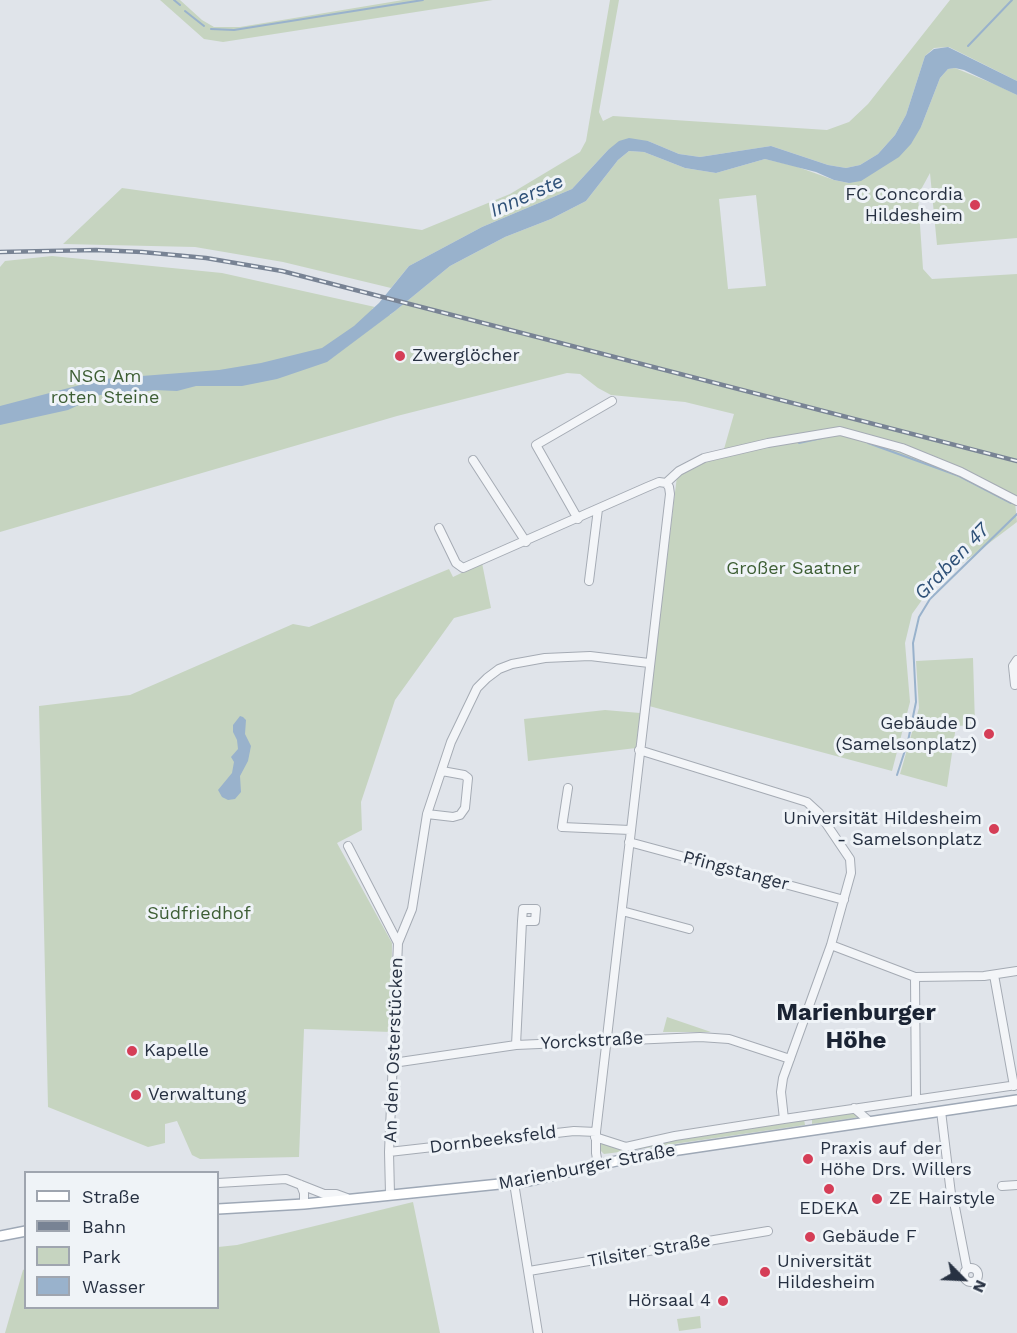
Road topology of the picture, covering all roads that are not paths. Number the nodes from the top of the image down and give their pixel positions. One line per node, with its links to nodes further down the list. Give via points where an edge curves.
1 (612, 401): 6 (street, via 536,445)
2 (473, 460): 8 (street)
3 (666, 483): 4 (street, via 704,458 840,431 902,448); 5 (street, via 659,482); 11 (street, via 670,494)
4 (1017, 501)
5 (598, 509): 6 (street); 9 (street)
6 (578, 519): 8 (street)
7 (439, 528): 8 (street, via 456,563 464,568)
8 (526, 542)
9 (589, 581)
10 (1017, 660): 12 (street)
11 (649, 663): 13 (street); 14 (street, via 578,656 545,658 499,669 477,688 469,702)
12 (1015, 685)
13 (639, 750): 17 (street); 20 (street, via 807,802 850,859)
14 (442, 771): 16 (street); 16 (street, via 468,778 465,808 453,817)
15 (568, 788): 17 (street, via 562,826)
16 (427, 814): 24 (street, via 412,909)
17 (630, 830): 18 (street)
18 (629, 842): 20 (street, Pfingstanger); 21 (street)
19 (348, 846): 24 (street, An den Osterstücken)
20 (844, 900): 25 (street)
21 (622, 911): 23 (street); 29 (street)
22 (522, 921): 30 (street)
23 (689, 929)
24 (398, 943): 32 (street, An den Osterstücken)
25 (831, 945): 28 (street); 31 (street)
26 (1017, 971): 27 (street)
27 (994, 975): 28 (street); 33 (street)
28 (915, 977): 34 (street)
29 (606, 1042): 30 (street, Yorckstraße); 31 (street, Yorckstraße, via 729,1039); 40 (street)
30 (516, 1045): 32 (street, Yorckstraße)
31 (790, 1059): 38 (street, via 781,1092)
32 (393, 1063): 41 (street, An den Osterstücken)
33 (1016, 1086): 34 (street, Marienburger Straße)
34 (916, 1100): 36 (street, Marienburger Straße)
35 (1017, 1100): 37 (main road, Marienburger Straße)
36 (854, 1108): 38 (street, Marienburger Straße); 39 (street)
37 (941, 1111): 39 (main road, Marienburger Straße); 55 (street, via 952,1199)
38 (784, 1119): 40 (street, Marienburger Straße, via 626,1147)
39 (869, 1121): 42 (main road, Marienburger Straße)
40 (596, 1135): 41 (street, Dornbeeksfeld, via 574,1131); 42 (street)
41 (389, 1152): 48 (street, An den Osterstücken)
42 (598, 1164): 44 (main road, Marienburger Straße)
43 (219, 1183): 45 (street, via 283,1178)
44 (514, 1183): 48 (main road, Marienburger Straße); 56 (street)
45 (301, 1185): 49 (street); 50 (street)
46 (1017, 1185): 47 (street)
47 (1002, 1186)
48 (390, 1194): 49 (main road, Marienburger Straße)
49 (348, 1199): 50 (main road, Marienburger Straße)
50 (304, 1204): 51 (main road, Marienburger Straße)
51 (219, 1209)
52 (24, 1231): 54 (main road)
53 (768, 1231): 56 (street, Tilsiter Straße)
54 (0, 1236)
55 (967, 1269)
56 (529, 1271): 57 (street)
57 (538, 1333)

